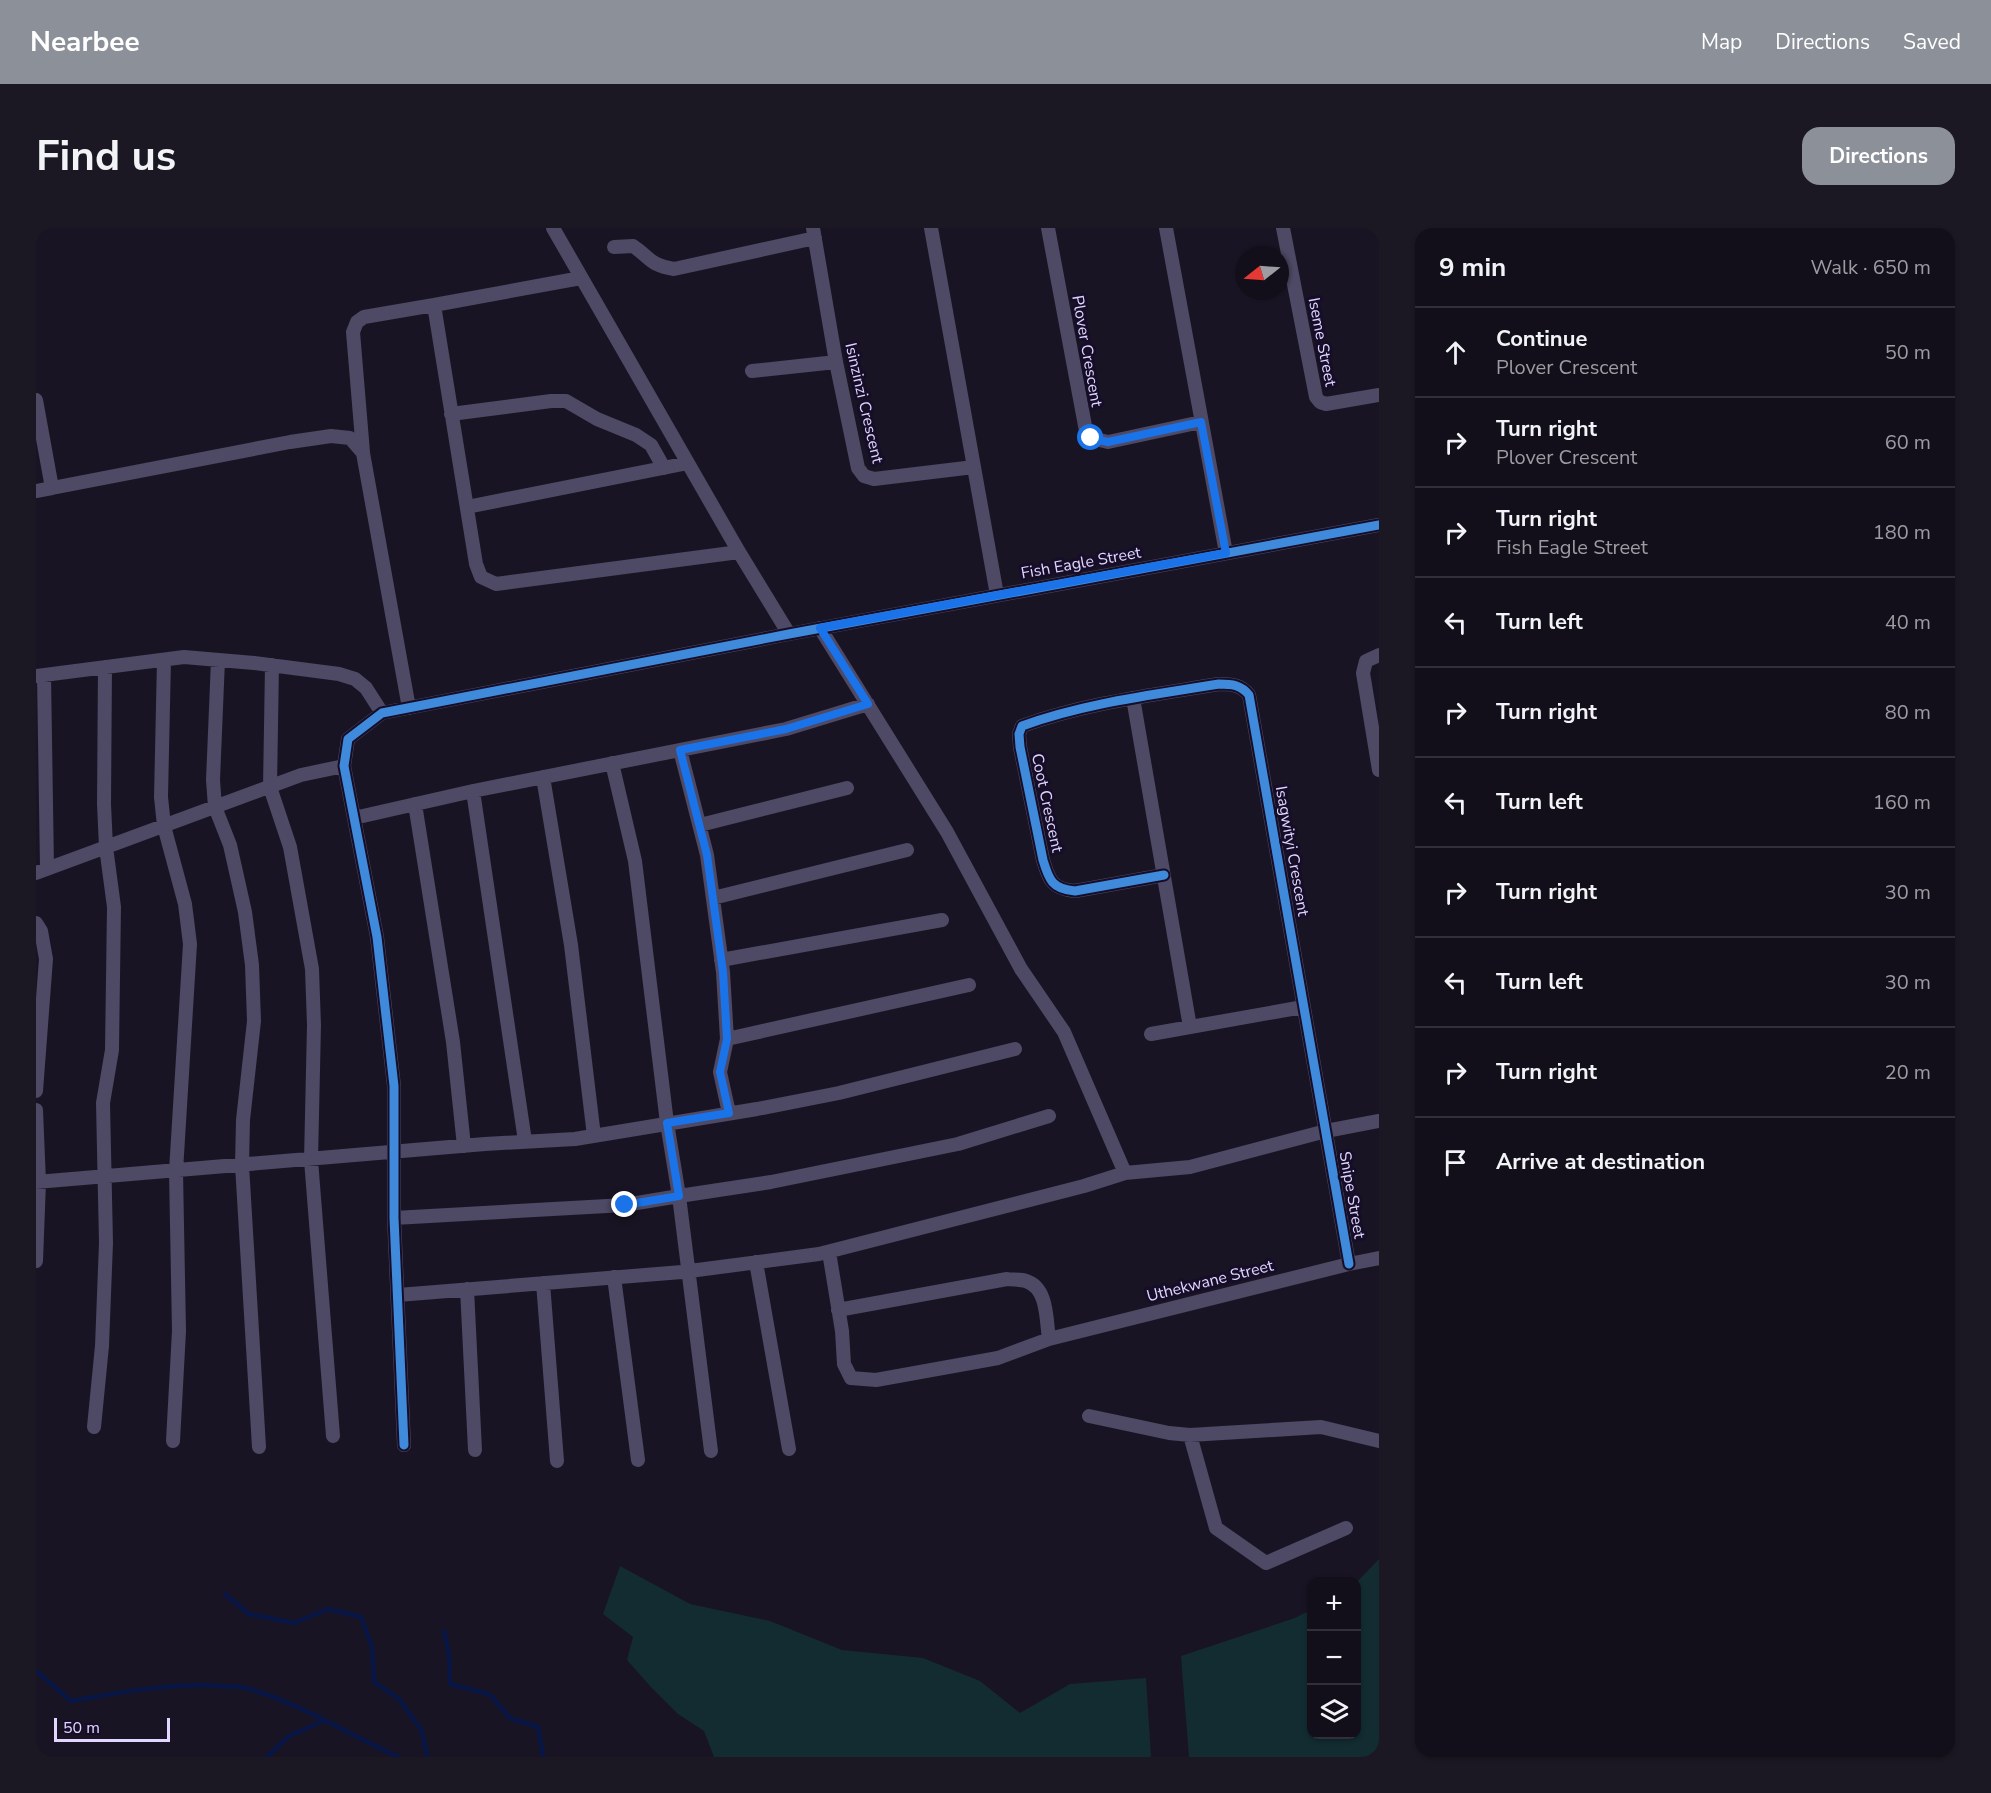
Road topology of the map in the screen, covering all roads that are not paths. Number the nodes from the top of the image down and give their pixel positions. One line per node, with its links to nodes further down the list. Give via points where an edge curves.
1 (553, 228): 8 (street)
2 (932, 228): 18 (street)
3 (1048, 228): 15 (street, Plover Crescent, via 1086,431 1091,438 1108,442)
4 (1166, 228): 15 (street)
5 (1283, 228): 12 (street, Iseme Street, via 1316,397 1326,404)
6 (814, 233): 7 (street, via 674,269 659,266 633,246); 10 (street, Isinzinzi Crescent)
7 (614, 247)
8 (581, 278): 9 (street); 17 (street)
9 (434, 304): 14 (street); 16 (street, via 364,317 357,322 353,332)
10 (836, 362): 11 (street); 18 (street, Isinzinzi Crescent, via 858,468 864,476 874,479)
11 (752, 371)
12 (1379, 395)
13 (36, 400): 20 (street)
14 (452, 414): 19 (street, via 566,401 651,445); 22 (street)
15 (1201, 422): 25 (street)
16 (363, 453): 20 (street, via 350,438 331,436); 37 (street)
17 (688, 463): 19 (street); 24 (street)
18 (974, 467): 26 (street)
19 (664, 468): 22 (street)
20 (52, 488): 21 (street)
21 (36, 491)
22 (467, 507): 24 (street, via 476,564 481,577 496,584)
23 (1379, 525): 25 (street, Fish Eagle Street)
24 (738, 552): 28 (street)
25 (1226, 553): 26 (street, Fish Eagle Street)
26 (997, 595): 27 (street, Fish Eagle Street)
27 (820, 628): 28 (street, Fish Eagle Street); 36 (street)
28 (789, 634): 37 (street, Fish Eagle Street)
29 (1379, 655): 42 (street, via 1366,661 1362,672)
30 (164, 660): 31 (street); 33 (street); 51 (street)
31 (218, 660): 32 (street); 48 (street)
32 (272, 665): 38 (street, via 355,679 366,688); 44 (street)
33 (105, 667): 34 (street); 52 (street)
34 (40, 676): 54 (street)
35 (1133, 698): 55 (street); 55 (street, Coot Crescent, via 1022,726 1020,747 1043,860 1055,886 1075,891); 61 (street, Isagwityi Crescent, via 1232,684 1249,695)
36 (868, 704): 39 (street, via 786,729); 80 (street, via 947,832 1021,969 1064,1032)
37 (409, 708): 38 (street, Fish Eagle Street)
38 (382, 713): 41 (street, via 348,739)
39 (680, 750): 40 (street); 50 (street)
40 (612, 763): 43 (street); 71 (street, via 635,861)
41 (344, 766): 44 (street, via 301,775); 49 (street)
42 (1379, 770)
43 (543, 777): 46 (street); 73 (street, via 571,945)
44 (270, 787): 48 (street); 77 (street, via 290,847 312,969)
45 (847, 788): 50 (street)
46 (473, 791): 47 (street); 74 (street)
47 (415, 804): 49 (street); 75 (street, via 453,1042)
48 (215, 807): 51 (street); 78 (street, via 230,845 252,965 254,1021)
49 (354, 818): 76 (street, via 386,1006 394,1086)
50 (700, 825): 56 (street)
51 (164, 826): 52 (street); 79 (street, via 185,904 190,944)
52 (106, 847): 54 (street); 81 (street, via 114,907 112,1050 103,1103)
53 (907, 850): 56 (street)
54 (41, 870)
55 (1164, 875): 62 (street)
56 (713, 898): 59 (street)
57 (942, 920): 59 (street)
58 (36, 923): 66 (street, via 46,959)
59 (721, 960): 64 (street)
60 (969, 985): 64 (street)
61 (1304, 1007): 62 (street); 72 (street, Isagwityi Crescent)
62 (1190, 1027): 63 (street)
63 (1151, 1034)
64 (727, 1039): 68 (street, via 720,1072)
65 (1015, 1049): 68 (street, via 839,1093)
66 (36, 1091)
67 (36, 1110): 82 (street)
68 (729, 1113): 71 (street)
69 (1049, 1116): 83 (street, via 958,1144 771,1182)
70 (1379, 1121): 72 (street)
71 (667, 1123): 73 (street); 83 (street)
72 (1326, 1131): 80 (street, via 1190,1167); 89 (street, Snipe Street)
73 (594, 1136): 74 (street)
74 (525, 1142): 75 (street)
75 (464, 1146): 76 (street)
76 (393, 1153): 77 (street); 84 (street)
77 (311, 1160): 78 (street); 100 (street)
78 (242, 1165): 79 (street); 104 (street)
79 (176, 1171): 81 (street); 101 (street, via 179,1331)
80 (1125, 1173): 85 (street)
81 (104, 1177): 82 (street); 98 (street, via 102,1346)
82 (38, 1182): 87 (street)
83 (679, 1196): 84 (street, via 625,1205); 90 (street)
84 (394, 1218): 94 (street)
85 (829, 1252): 88 (street); 95 (street)
86 (1379, 1258): 89 (street, Uthekwane Street)
87 (36, 1261)
88 (756, 1262): 90 (street); 106 (street)
89 (1349, 1264): 96 (street, Uthekwane Street)
90 (689, 1271): 91 (street); 107 (street)
91 (614, 1277): 92 (street); 108 (street)
92 (543, 1283): 93 (street); 109 (street)
93 (467, 1290): 94 (street); 105 (street)
94 (398, 1295): 103 (street)
95 (838, 1310): 96 (street, via 1007,1279 1026,1280 1039,1288); 96 (street, Uthekwane Street, via 844,1364 852,1378 876,1380 998,1358)
96 (1049, 1339)
97 (1089, 1416): 99 (street)
98 (94, 1427)
99 (1190, 1435): 102 (street, via 1321,1427); 110 (street, via 1216,1528 1266,1563)
100 (333, 1436)
101 (172, 1441)
102 (1379, 1441)
103 (404, 1445)
104 (259, 1447)
105 (476, 1449)
106 (789, 1449)
107 (711, 1451)
108 (638, 1460)
109 (557, 1461)
110 (1346, 1528)

